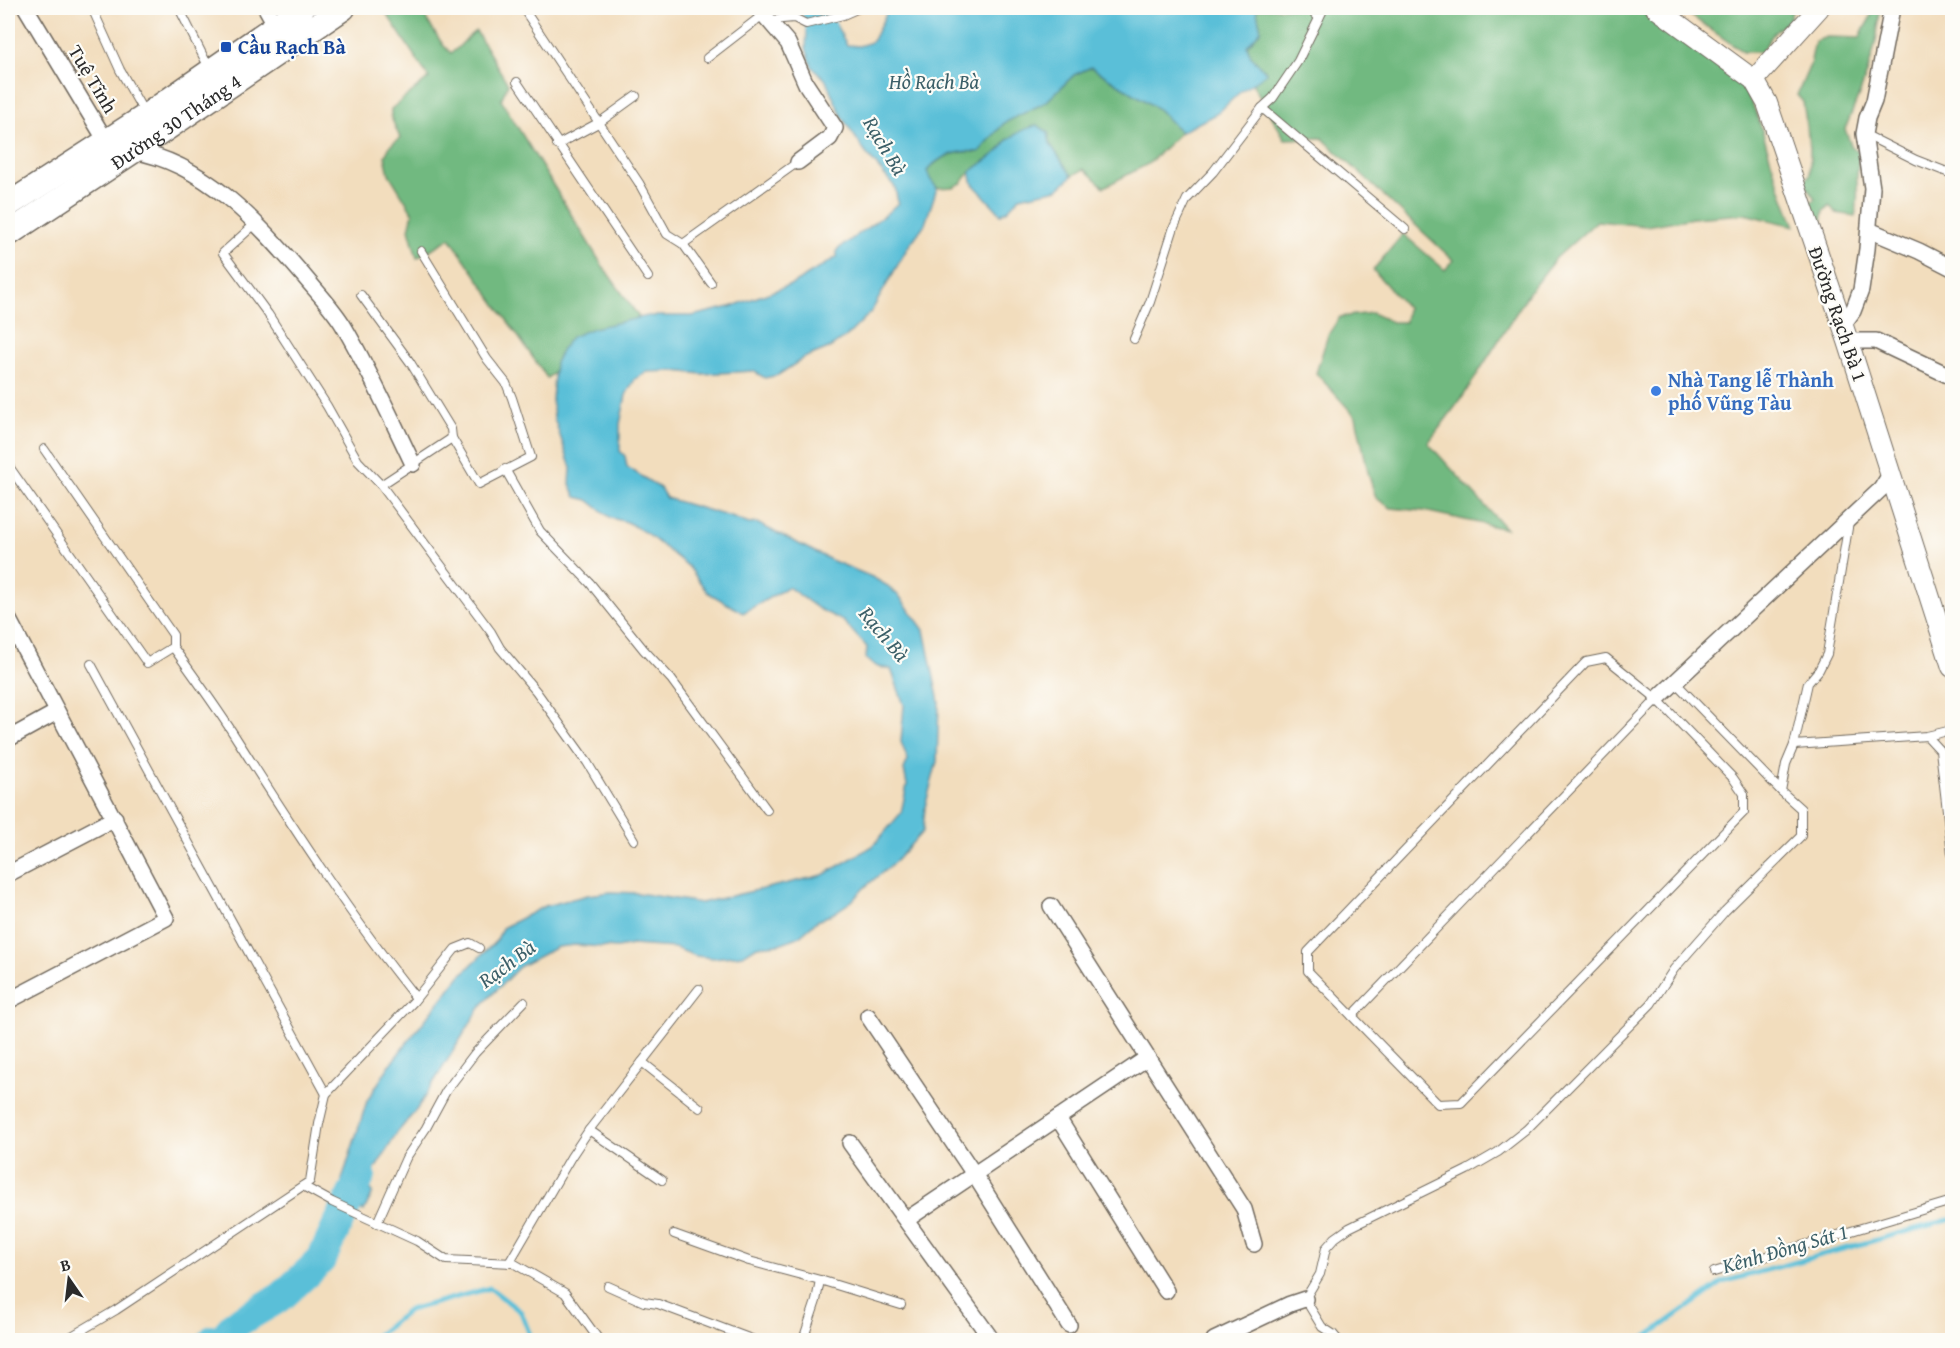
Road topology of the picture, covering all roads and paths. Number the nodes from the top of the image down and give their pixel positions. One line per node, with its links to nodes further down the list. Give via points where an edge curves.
1 (26, 8): 26 (street, Tuệ Tĩnh)
2 (92, 8): 23 (lane)
3 (179, 8): 17 (lane)
4 (343, 8): 12 (main road, Đường 30 Tháng 4)
5 (523, 8): 22 (lane)
6 (860, 8): 13 (lane, via 806,24 795,18)
7 (1309, 8): 15 (lane)
8 (1324, 8): 15 (lane)
9 (1656, 8): 18 (street, Đường Rạch Bà 1)
10 (1819, 8): 18 (street)
11 (1892, 8): 24 (street)
12 (309, 13): 14 (main road, Đường 30 Tháng 4); 23 (main road, Đường 30 Tháng 4)
13 (764, 14): 16 (lane); 27 (street, via 788,43 806,84 835,128 830,138)
14 (271, 16): 17 (main road, Đường 30 Tháng 4)
15 (1319, 18): 21 (lane, via 1298,61)
16 (707, 58)
17 (211, 70): 23 (main road, Đường 30 Tháng 4)
18 (1754, 80): 40 (street, Đường Rạch Bà 1, via 1767,103)
19 (517, 82): 25 (lane)
20 (636, 96): 22 (lane)
21 (1262, 108): 31 (lane); 41 (lane, via 1213,172 1187,198)
22 (600, 122): 25 (lane); 34 (lane, via 667,234)
23 (151, 125): 26 (main road, Đường 30 Tháng 4)
24 (1864, 134): 28 (lane); 32 (street, via 1872,188)
25 (557, 145): 37 (lane)
26 (119, 151): 29 (main road, Đường 30 Tháng 4); 30 (street, via 173,161 239,207); 33 (main road, Đường 30 Tháng 4)
27 (798, 162): 34 (lane)
28 (1953, 174)
29 (8, 205)
30 (255, 224): 45 (street, via 342,323); 49 (lane, via 223,253 268,314 358,460)
31 (1405, 229)
32 (1869, 230): 36 (street); 40 (street, via 1861,290)
33 (8, 234)
34 (683, 244): 38 (lane)
35 (421, 251): 47 (lane, via 512,398 531,457)
36 (1953, 268)
37 (648, 277)
38 (711, 283)
39 (361, 295): 43 (lane, via 410,362)
40 (1845, 333): 42 (street, via 1876,341); 48 (street, Đường Rạch Bà 1)
41 (1134, 339)
42 (1953, 377)
43 (452, 438): 45 (lane); 47 (lane, via 479,484)
44 (44, 449): 52 (lane, via 173,635)
45 (413, 464): 49 (lane)
46 (8, 465): 52 (lane, via 147,663)
47 (505, 470): 63 (lane, via 540,531 590,583 670,679)
48 (1891, 473): 50 (street, via 1881,489); 54 (street, Đường Rạch Bà 1)
49 (381, 485): 65 (lane, via 587,762)
50 (1849, 518): 55 (street); 61 (lane, via 1827,654 1808,683)
51 (8, 618): 57 (street)
52 (173, 647): 71 (lane, via 381,954)
53 (91, 664): 78 (lane)
54 (1953, 667)
55 (1675, 682): 56 (street); 62 (lane)
56 (1657, 699): 75 (lane); 75 (lane, via 1606,658 1586,662 1308,952 1308,971); 75 (lane, via 1733,778 1744,794 1744,812 1461,1103 1438,1104)
57 (57, 712): 60 (street); 64 (street)
58 (1953, 730): 59 (lane)
59 (1927, 735): 61 (lane); 66 (lane, via 1940,750)
60 (8, 739)
61 (1794, 745): 62 (lane)
62 (1781, 791): 96 (lane, via 1801,809 1802,836 1725,911 1674,969 1651,1004 1550,1107 1498,1152 1335,1238 1326,1248 1320,1274)
63 (767, 810)
64 (114, 818): 67 (street); 72 (street, via 166,918)
65 (634, 840)
66 (1953, 854)
67 (8, 874)
68 (1050, 906): 76 (street)
69 (479, 948): 71 (lane, via 470,943 455,950)
70 (699, 989): 77 (lane)
71 (416, 998): 78 (lane)
72 (8, 1001)
73 (524, 1002): 88 (lane, via 451,1084 406,1158)
74 (868, 1016): 83 (street)
75 (1352, 1016)
76 (1148, 1058): 80 (street); 90 (street, via 1244,1209)
77 (642, 1062): 79 (lane); 81 (lane)
78 (326, 1095): 85 (lane, via 310,1181)
79 (700, 1108)
80 (1058, 1118): 83 (street); 95 (street)
81 (589, 1130): 84 (lane); 91 (lane)
82 (850, 1143): 87 (street)
83 (974, 1174): 87 (street); 98 (street)
84 (662, 1180)
85 (303, 1186): 88 (lane); 99 (lane)
86 (1953, 1201): 92 (lane)
87 (906, 1220): 103 (street)
88 (377, 1223): 91 (lane, via 417,1241 446,1260)
89 (674, 1234): 93 (lane)
90 (1254, 1244)
91 (509, 1263): 100 (lane, via 565,1293)
92 (1714, 1272)
93 (820, 1280): 97 (lane); 102 (lane)
94 (608, 1286): 101 (lane)
95 (1166, 1291)
96 (1305, 1299): 104 (street); 105 (lane, via 1322,1327)
97 (901, 1305)
98 (1069, 1325)
99 (65, 1341)
100 (599, 1341)
101 (754, 1341)
102 (803, 1341)
103 (992, 1341)
104 (1214, 1341)
105 (1338, 1341)

